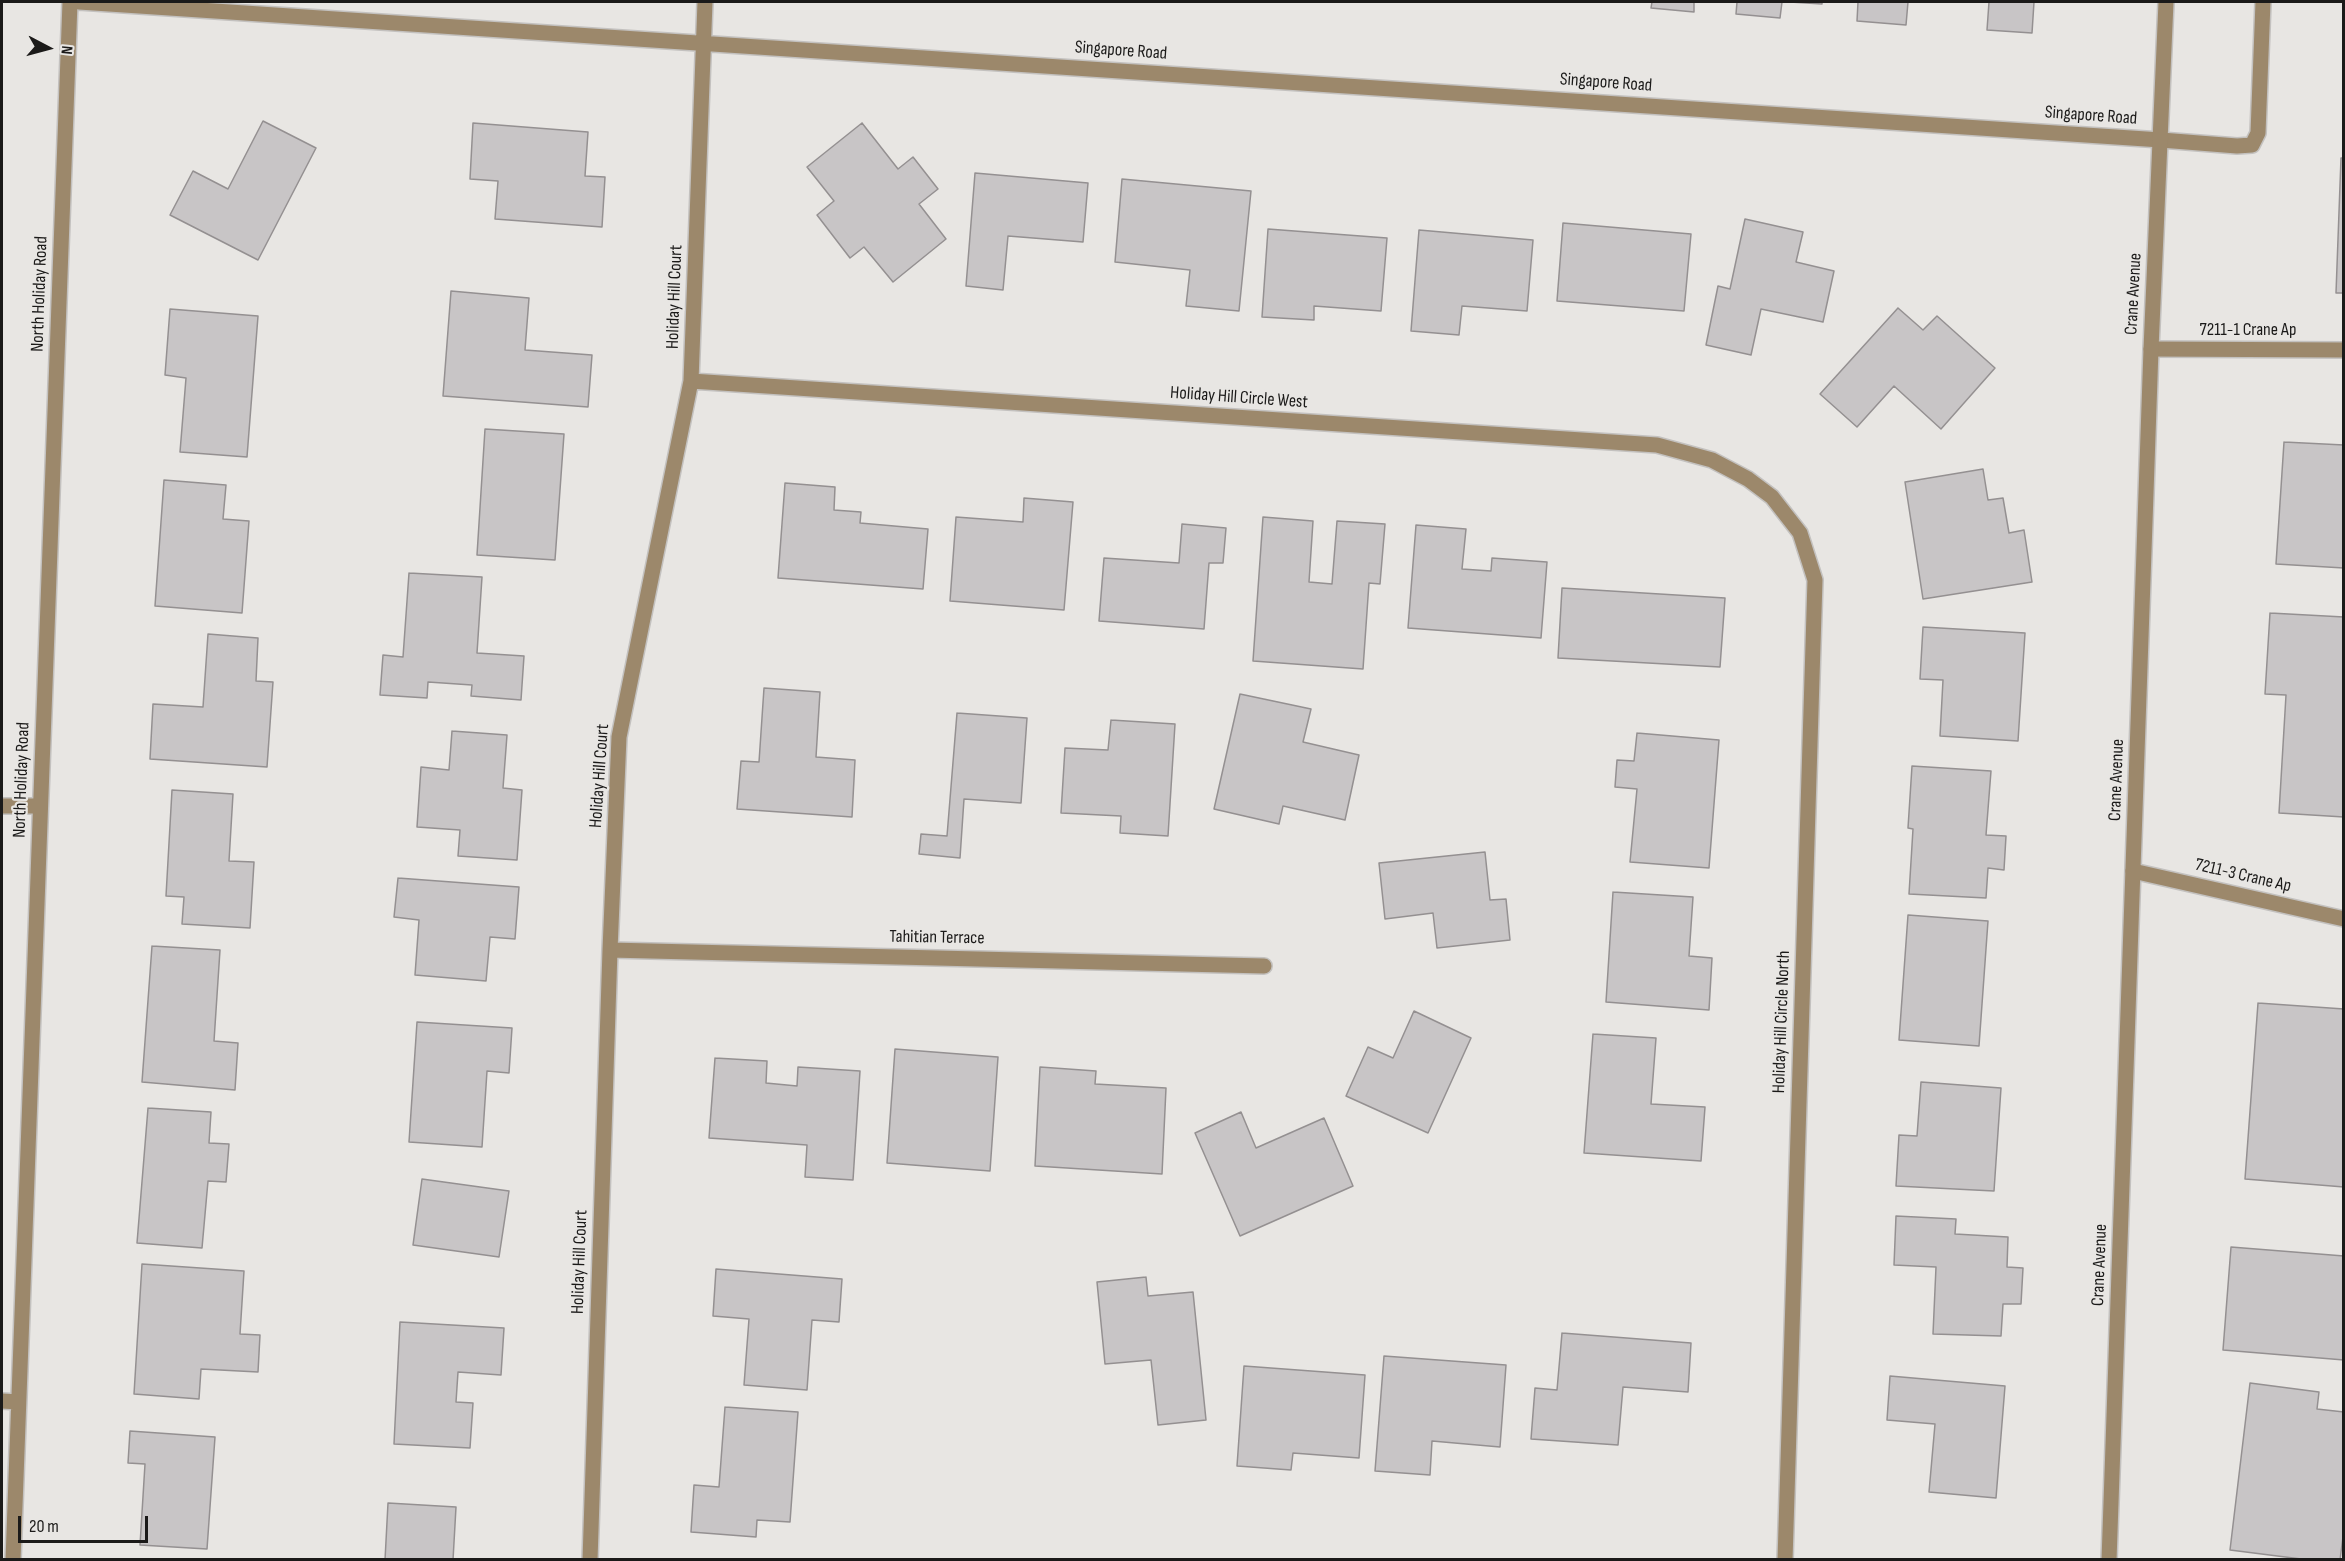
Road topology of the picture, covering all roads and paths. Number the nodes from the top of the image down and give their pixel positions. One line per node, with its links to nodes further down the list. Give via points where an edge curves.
1 (70, 2): 13 (street, North Holiday Road)
2 (79, 2): 6 (street, Singapore Road)
3 (705, 2): 6 (street, Holiday Hill Court)
4 (2166, 2): 7 (street, Crane Avenue)
5 (2263, 2): 7 (street, Singapore Road, via 2258,133 2252,145)
6 (705, 42): 7 (street, Singapore Road); 10 (street, Holiday Hill Court)
7 (2161, 140): 8 (street, Crane Avenue)
8 (2151, 349): 9 (street, 7211-1 Crane Ap); 14 (street, Crane Avenue)
9 (2343, 350)
10 (691, 381): 11 (street, Holiday Hill Circle West, via 1657,445 1712,460); 16 (street, Holiday Hill Court, via 619,736)
11 (1772, 497): 22 (street, Holiday Hill Circle North, via 1800,533 1815,580)
12 (2, 806): 13 (street)
13 (40, 806): 19 (street, North Holiday Road)
14 (2133, 871): 15 (street, 7211-3 Crane Ap); 23 (street, Crane Avenue)
15 (2343, 919)
16 (610, 950): 17 (street, Tahitian Terrace); 21 (street, Holiday Hill Court)
17 (1264, 966)
18 (2, 1401): 19 (street)
19 (18, 1402): 20 (street, North Holiday Road)
20 (13, 1560)
21 (590, 1560)
22 (1785, 1560)
23 (2109, 1560)

